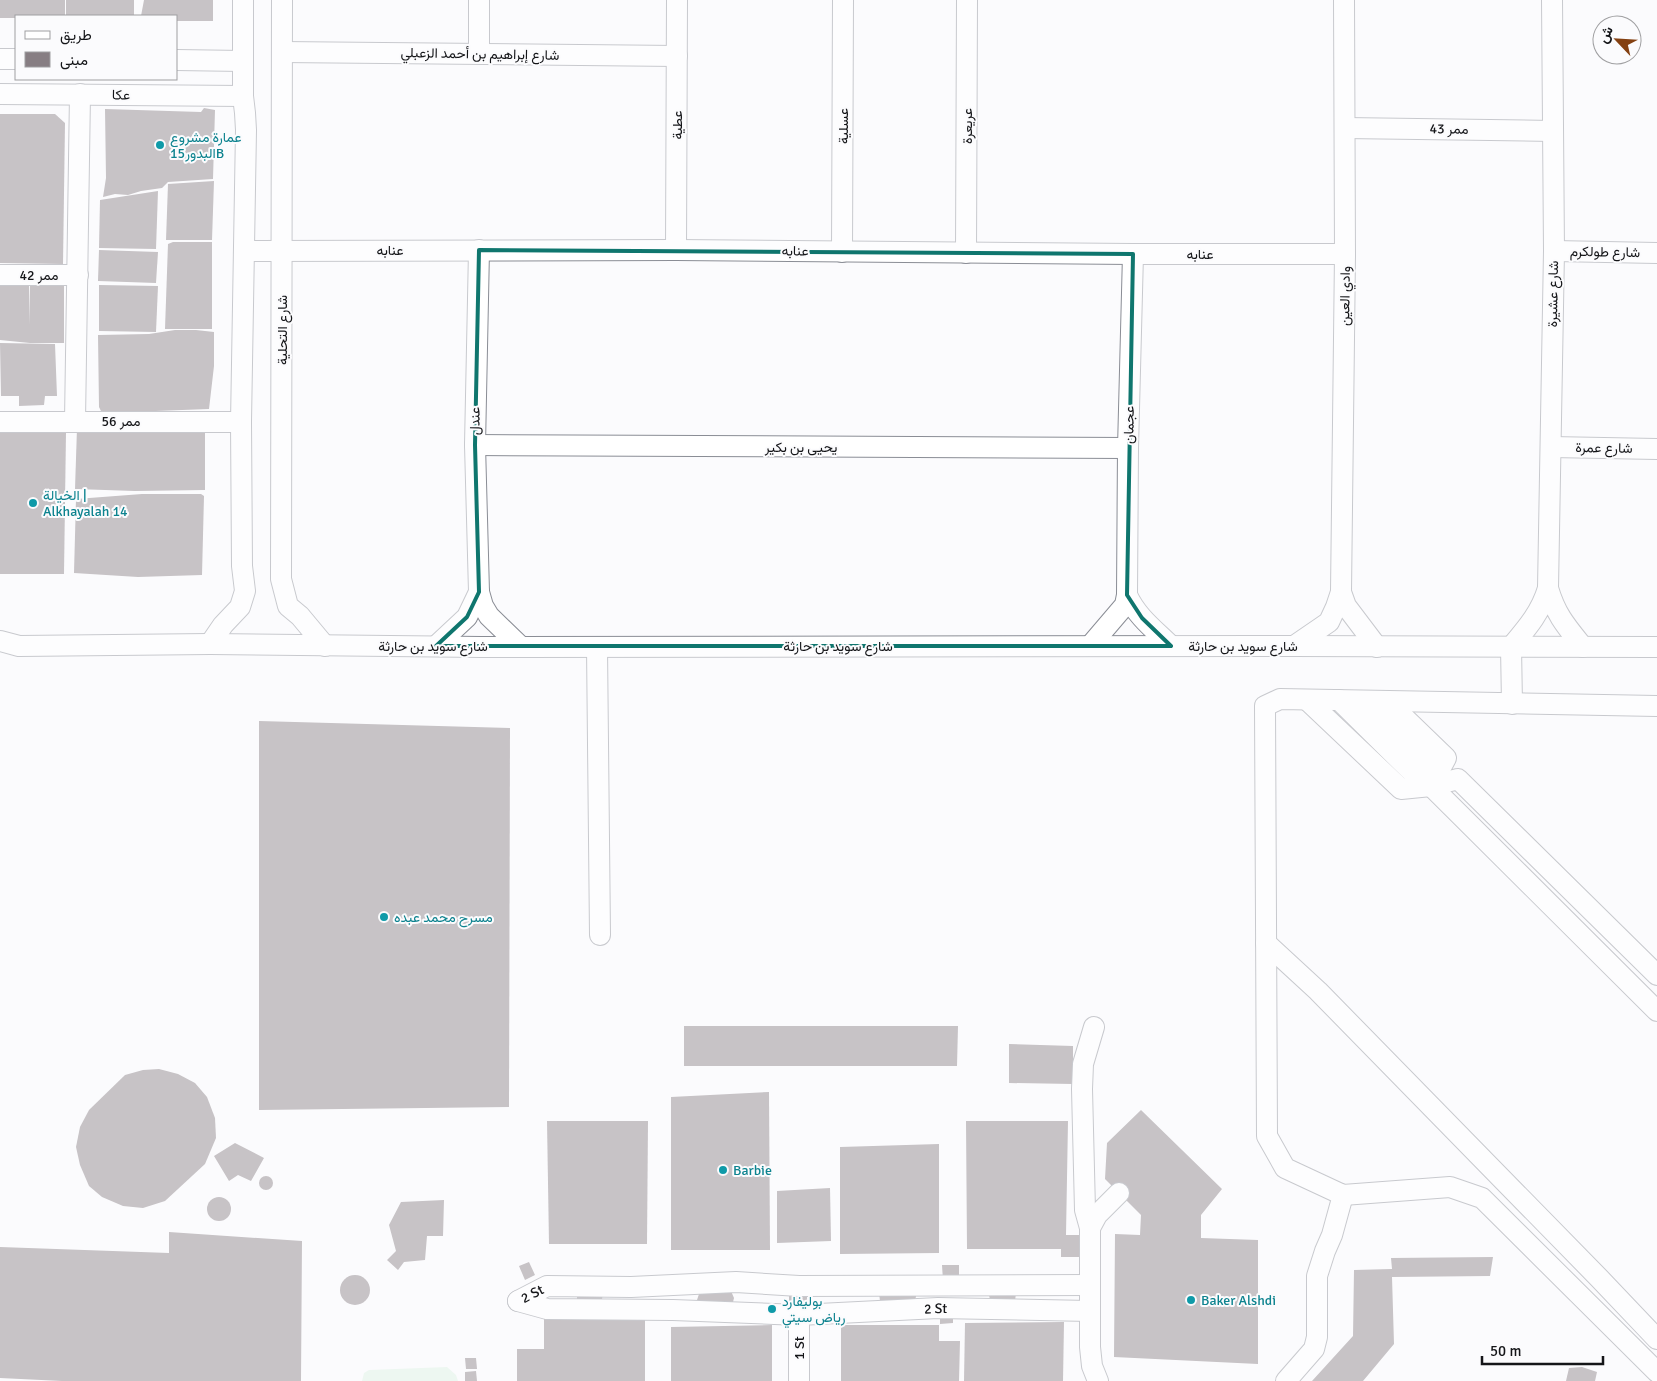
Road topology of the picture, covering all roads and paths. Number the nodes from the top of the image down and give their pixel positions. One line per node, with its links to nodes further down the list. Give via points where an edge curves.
1 (244, 0): 15 (street)
2 (282, 0): 9 (street, شارع التحلية)
3 (479, 0): 10 (street)
4 (677, 0): 11 (street, عطية)
5 (843, 0): 26 (street, عسلية)
6 (967, 0): 27 (street, عريعرة)
7 (1344, 0): 19 (street, وادي العين)
8 (1552, 0): 20 (street, شارع عشيرة)
9 (282, 52): 10 (street, شارع إبراهيم بن أحمد الزعبلي); 21 (street, شارع التحلية)
10 (479, 53): 11 (street, شارع إبراهيم بن أحمد الزعبلي)
11 (677, 56): 23 (street, عطية)
12 (0, 58): 13 (street)
13 (15, 59)
14 (178, 60): 15 (street)
15 (243, 61): 18 (street)
16 (0, 94): 17 (street, عكا)
17 (80, 94): 18 (street, عكا); 32 (street)
18 (242, 96): 24 (street, via 246,130)
19 (1345, 128): 20 (street, ممر 43); 30 (street, وادي العين)
20 (1553, 131): 25 (street, شارع عشيرة)
21 (282, 250): 22 (street, عنابه); 24 (street, عنابه); 46 (street, شارع التحلية, via 281,579 288,606)
22 (479, 250): 23 (street, عنابه); 36 (street, عندل)
23 (676, 250): 26 (street, عنابه)
24 (245, 251): 35 (street)
25 (1554, 251): 28 (street, شارع طولكرم); 37 (street, شارع عشيرة)
26 (842, 252): 27 (street, عنابه)
27 (966, 253): 29 (street, عنابه)
28 (1657, 253)
29 (1133, 254): 30 (street, عنابه); 38 (street, عجمان)
30 (1345, 254): 42 (street, وادي العين)
31 (0, 275): 32 (street, ممر 42)
32 (78, 275): 33 (street)
33 (75, 421): 34 (street, ممر 56); 35 (street, ممر 56)
34 (0, 422)
35 (241, 422): 45 (street, via 245,591 240,607)
36 (474, 445): 38 (street, يحيى بن بكير); 41 (street, عندل)
37 (1551, 447): 39 (street, شارع عمرة); 40 (street, شارع عشيرة)
38 (1128, 448): 43 (street, عجمان)
39 (1657, 449)
40 (1548, 588): 54 (street, شارع عشيرة, via 1534,620); 55 (street, شارع عشيرة, via 1553,606)
41 (479, 592): 47 (street, عندل, via 467,617); 48 (street, عندل, via 490,616)
42 (1342, 592): 52 (street, وادي العين, via 1329,622); 53 (street, وادي العين, via 1346,606)
43 (1128, 596): 50 (street, via 1125,605); 51 (street, via 1133,608)
44 (9, 644): 45 (street, شارع سويد بن حارثة); 57 (street, شارع سويد بن حارثة)
45 (210, 644): 46 (street, شارع سويد بن حارثة)
46 (325, 646): 47 (street, شارع سويد بن حارثة)
47 (436, 646): 48 (street, شارع سويد بن حارثة)
48 (520, 646): 49 (street, شارع سويد بن حارثة)
49 (597, 646): 50 (street, شارع سويد بن حارثة); 65 (street)
50 (1090, 646): 51 (street, شارع سويد بن حارثة)
51 (1172, 646): 52 (street, شارع سويد بن حارثة)
52 (1294, 646): 53 (street, شارع سويد بن حارثة)
53 (1377, 647): 54 (street, شارع سويد بن حارثة)
54 (1511, 647): 55 (street, شارع سويد بن حارثة); 62 (street)
55 (1583, 647): 56 (street, شارع سويد بن حارثة)
56 (1657, 647)
57 (0, 652)
58 (1308, 700): 59 (street); 64 (street, via 1401,788); 66 (street, via 1280,699 1265,706)
59 (1339, 700): 60 (street); 64 (street, via 1418,778)
60 (1363, 701): 61 (street); 64 (street, via 1428,766)
61 (1387, 701): 62 (street); 64 (street, via 1446,758)
62 (1512, 704): 63 (street)
63 (1657, 706)
64 (1431, 786): 67 (street, via 1458,779); 68 (street)
65 (600, 935)
66 (1266, 943): 71 (street, via 1267,1136 1285,1168); 84 (street, via 1318,991)
67 (1657, 975)
68 (1657, 1011)
69 (1094, 1027): 72 (street, via 1083,1064 1082,1089 1085,1210)
70 (1119, 1193): 72 (street, via 1097,1215)
71 (1343, 1195): 85 (street, via 1450,1187 1482,1198); 88 (street, via 1317,1276 1317,1337 1314,1349)
72 (1090, 1228): 74 (street)
73 (766, 1284): 75 (street, 2 St); 77 (street, 2 St, via 736,1282); 81 (street)
74 (1090, 1285): 76 (street, 2 St); 80 (street)
75 (835, 1286): 76 (street, 2 St); 82 (street)
76 (948, 1286): 78 (street)
77 (646, 1287): 79 (street); 79 (street, 2 St, via 547,1286 518,1301 547,1309)
78 (948, 1308): 80 (street, 2 St); 82 (street, 2 St)
79 (647, 1310): 81 (street, 2 St)
80 (1090, 1310): 87 (street, via 1092,1366)
81 (764, 1313): 83 (street, 2 St)
82 (836, 1313): 83 (street, 2 St)
83 (799, 1315): 86 (street, 1 St)
84 (1657, 1339)
85 (1657, 1372)
86 (799, 1381)
87 (1098, 1381)
88 (1286, 1381)

